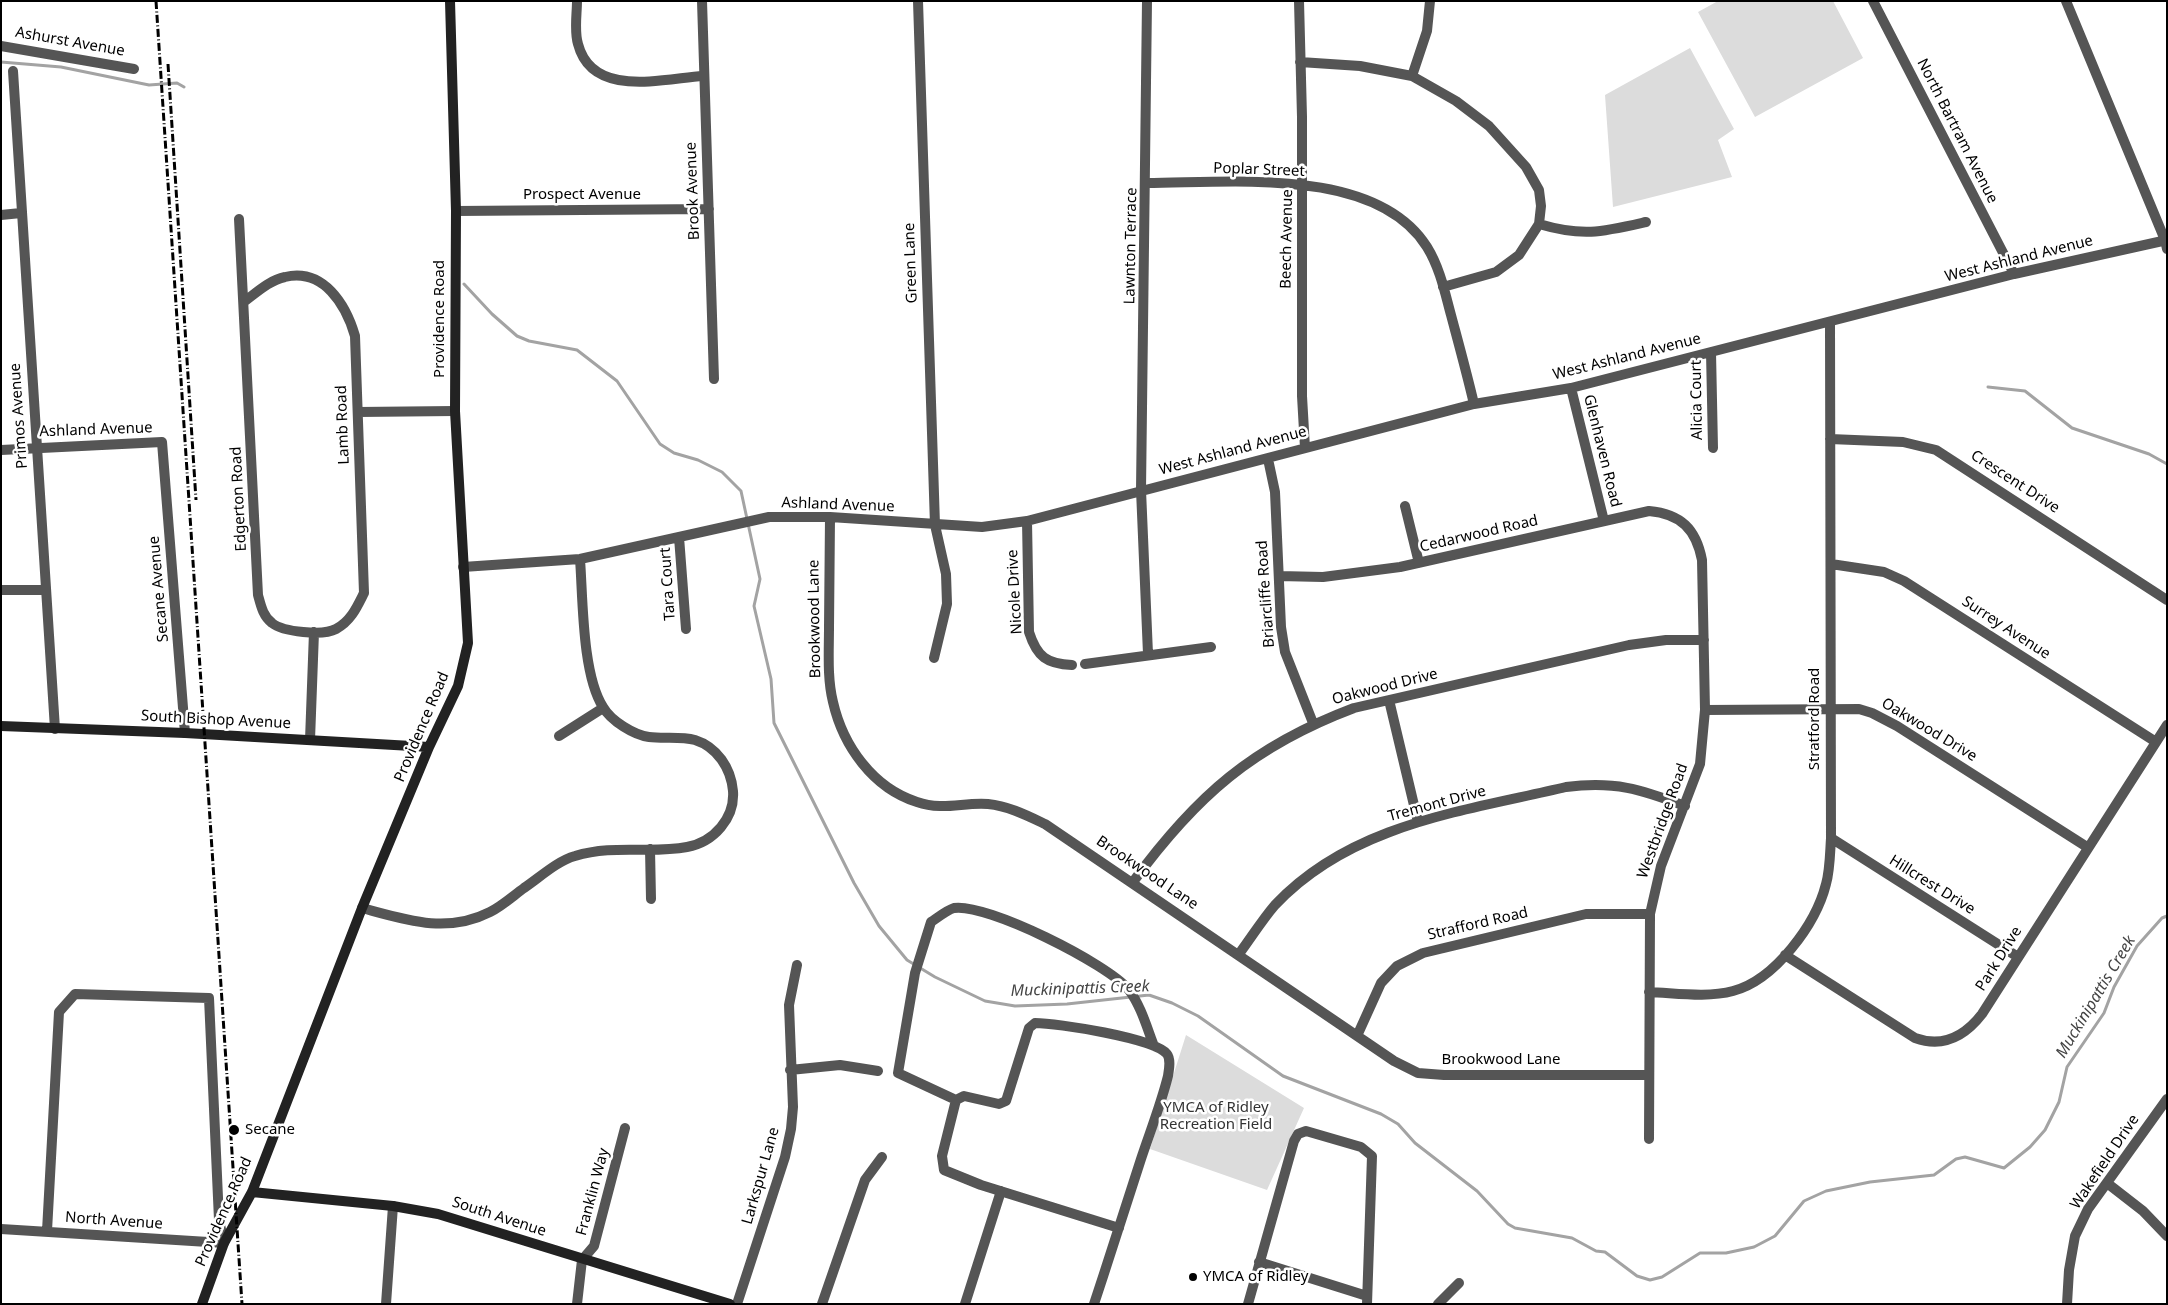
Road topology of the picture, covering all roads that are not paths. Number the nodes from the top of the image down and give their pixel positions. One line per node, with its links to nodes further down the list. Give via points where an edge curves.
1 (450, 1): 19 (street, Providence Road)
2 (577, 1): 14 (street, via 577,43 587,66 604,77 624,82)
3 (702, 1): 14 (street, Brook Avenue)
4 (918, 1): 50 (street, Green Lane)
5 (1147, 1): 16 (street, Lawnton Terrace)
6 (1299, 1): 11 (street, Beech Avenue)
7 (1430, 1): 15 (street, via 1427,31)
8 (1873, 1): 26 (street, North Bartram Avenue)
9 (2066, 1): 25 (street)
10 (1, 46): 12 (street, Ashurst Avenue)
11 (1300, 62): 15 (street, via 1360,66); 17 (street, Beech Avenue)
12 (134, 69)
13 (13, 71): 20 (street, Primos Avenue)
14 (703, 76): 18 (street, Brook Avenue)
15 (1412, 76): 24 (street, via 1456,100 1489,126 1526,166 1538,190 1541,206)
16 (1147, 182): 17 (street, Poplar Street); 43 (street, Lawnton Terrace)
17 (1303, 184): 27 (street, Poplar Street, via 1358,196 1398,216 1428,248); 39 (street, Beech Avenue, via 1302,389)
18 (709, 209): 19 (street, Prospect Avenue); 31 (street, Brook Avenue)
19 (456, 211): 34 (street, Providence Road)
20 (21, 214): 21 (street); 38 (street, Primos Avenue)
21 (1, 215)
22 (239, 219): 28 (street, Edgerton Road)
23 (1646, 222): 24 (street, via 1590,234 1565,232)
24 (1539, 224): 27 (street, via 1519,255 1496,272)
25 (2166, 243): 26 (street, West Ashland Avenue)
26 (2014, 274): 29 (street, West Ashland Avenue)
27 (1443, 287): 33 (street, Poplar Street)
28 (245, 301): 35 (street, Lamb Road, via 285,276 303,276 323,284 338,298 349,315 355,336); 61 (street, Edgerton Road, via 261,609 272,623 286,630)
29 (1830, 322): 30 (street, West Ashland Avenue); 36 (street, Stratford Road)
30 (1711, 352): 32 (street, West Ashland Avenue); 40 (street, Alicia Court)
31 (714, 379)
32 (1571, 388): 33 (street, West Ashland Avenue); 48 (street, Glenhaven Road)
33 (1474, 404): 39 (street, West Ashland Avenue)
34 (455, 411): 35 (street); 55 (street, Providence Road)
35 (358, 412): 61 (street, Lamb Road, via 364,593 352,616 335,630)
36 (1830, 439): 54 (street, Stratford Road); 59 (street, Crescent Drive, via 1903,442 1936,450)
37 (162, 442): 38 (street, Ashland Avenue); 76 (street, Secane Avenue)
38 (36, 447): 41 (street, Ashland Avenue); 58 (street, Primos Avenue)
39 (1305, 448): 42 (street, West Ashland Avenue)
40 (1713, 448)
41 (1, 450)
42 (1268, 459): 43 (street, West Ashland Avenue); 56 (street, Briarcliffe Road, via 1275,492)
43 (1141, 490): 44 (street, West Ashland Avenue); 64 (street, Lawnton Terrace)
44 (1093, 502): 47 (street, Ashland Avenue)
45 (1405, 506): 53 (street)
46 (830, 517): 50 (street, Ashland Avenue); 51 (street, Ashland Avenue, via 769,517); 86 (street, Brookwood Lane, via 829,668 833,703 847,738 866,771 888,788 916,802 943,808 987,804 1014,810 1045,824)
47 (1027, 521): 50 (street, Ashland Avenue, via 982,527); 67 (street, Nicole Drive, via 1029,632 1033,644 1046,660)
48 (1604, 521): 49 (street, Cedarwood Road, via 1649,511 1669,513); 53 (street, Cedarwood Road)
49 (1681, 521): 62 (street, Westbridge Road, via 1695,536 1702,560)
50 (934, 525): 65 (street, Green Lane, via 946,574 947,604)
51 (679, 537): 52 (street, Ashland Avenue); 60 (street, Tara Court)
52 (580, 559): 55 (street, Ashland Avenue); 69 (street, via 589,663)
53 (1418, 563): 56 (street, Cedarwood Road, via 1323,577)
54 (1832, 564): 70 (street, Stratford Road); 79 (street, Surrey Avenue, via 1884,572 1904,581)
55 (463, 567): 80 (street, Providence Road, via 468,643 458,686)
56 (1279, 576): 72 (street, Briarcliffe Road, via 1285,652)
57 (1, 590): 58 (street)
58 (45, 590): 75 (street, Primos Avenue)
59 (2167, 600)
60 (686, 629)
61 (314, 632): 78 (street)
62 (1704, 640): 68 (street, Oakwood Drive, via 1666,640 1629,645); 71 (street, Westbridge Road)
63 (1212, 647): 64 (street)
64 (1148, 654): 66 (street)
65 (934, 658)
66 (1085, 664)
67 (1072, 665)
68 (1389, 700): 72 (street, Oakwood Drive); 82 (street)
69 (603, 708): 77 (street); 85 (street, via 624,727 648,737 695,740 716,752 729,770 732,811 720,829 688,847)
70 (1830, 708): 71 (street, Oakwood Drive); 83 (street, Stratford Road); 84 (street, Oakwood Drive, via 1859,709 1883,718)
71 (1705, 710): 81 (street, Westbridge Road, via 1700,764)
72 (1312, 723): 86 (street, Oakwood Drive, via 1262,751 1217,786 1181,820)
73 (2167, 725): 79 (street, Park Drive)
74 (1, 726): 75 (street, South Bishop Avenue)
75 (55, 729): 76 (street, South Bishop Avenue)
76 (185, 733): 78 (street, South Bishop Avenue)
77 (559, 736)
78 (310, 740): 80 (street, South Bishop Avenue)
79 (2156, 742): 84 (street, Park Drive)
80 (429, 747): 88 (street, Providence Road)
81 (1685, 806): 82 (street, Tremont Drive, via 1640,790 1590,784); 89 (street, Westbridge Road, via 1661,866)
82 (1418, 822): 90 (street, Tremont Drive, via 1369,838 1307,876 1274,906)
83 (1831, 838): 91 (street, Stratford Road, via 1826,884 1820,902 1809,924); 92 (street, Hillcrest Drive)
84 (2087, 848): 92 (street, Park Drive)
85 (650, 849): 87 (street); 88 (street, via 607,849 573,856 491,912 466,922 419,924)
86 (1133, 882): 90 (street, Brookwood Lane)
87 (651, 899)
88 (362, 908): 107 (street, Providence Road)
89 (1650, 914): 94 (street, Westbridge Road); 95 (street, Strafford Road, via 1586,914 1423,953 1397,966 1381,983)
90 (1239, 954): 95 (street, Brookwood Lane)
91 (1785, 955): 92 (street, Park Drive, via 1895,1027 1921,1040 1938,1042 1961,1035 1974,1024); 94 (street, Stratford Road, via 1756,981 1732,991 1717,994)
92 (2018, 956)
93 (797, 965): 97 (street, Larkspur Lane, via 789,1005)
94 (1649, 992): 99 (street, Westbridge Road)
95 (1357, 1036): 99 (street, Brookwood Lane, via 1406,1068 1429,1075)
96 (1154, 1046): 101 (street, via 1089,1029 1035,1023 1029,1028 1006,1101 999,1104 964,1096); 101 (street, via 1129,990 1094,961 985,913 954,908 931,922 915,972 898,1073); 109 (street, via 1167,1054 1170,1061 1168,1075)
97 (790, 1070): 98 (street, via 840,1065); 122 (street, Larkspur Lane, via 793,1107 787,1147)
98 (878, 1071)
99 (1648, 1075): 103 (street, Westbridge Road)
100 (2167, 1099): 105 (street, Wakefield Drive)
101 (956, 1100): 106 (street, via 942,1156 944,1170)
102 (626, 1128): 114 (street, Franklin Way, via 594,1246)
103 (1648, 1139)
104 (882, 1157): 123 (street, via 865,1180)
105 (2107, 1183): 112 (street, via 2143,1210); 128 (street, Wakefield Drive, via 2088,1209 2075,1236)
106 (1001, 1191): 109 (street); 124 (street)
107 (252, 1192): 108 (street, South Avenue); 113 (street, Providence Road)
108 (393, 1206): 114 (street, South Avenue, via 438,1214); 119 (street)
109 (1119, 1228): 125 (street)
110 (1, 1229): 111 (street, North Avenue)
111 (47, 1231): 113 (street, North Avenue); 113 (street, via 59,1012 75,994 209,998 219,1220)
112 (2167, 1236)
113 (224, 1243): 118 (street, Providence Road)
114 (582, 1260): 120 (street); 121 (street, South Avenue)
115 (1259, 1262): 117 (street); 117 (street, via 1298,1134 1306,1131 1361,1147 1372,1156); 126 (street)
116 (1459, 1283): 127 (street)
117 (1367, 1300)
118 (202, 1304)
119 (386, 1304)
120 (577, 1304)
121 (730, 1304)
122 (737, 1304)
123 (822, 1304)
124 (965, 1304)
125 (1094, 1304)
126 (1248, 1304)
127 (1438, 1304)
128 (2067, 1304)

